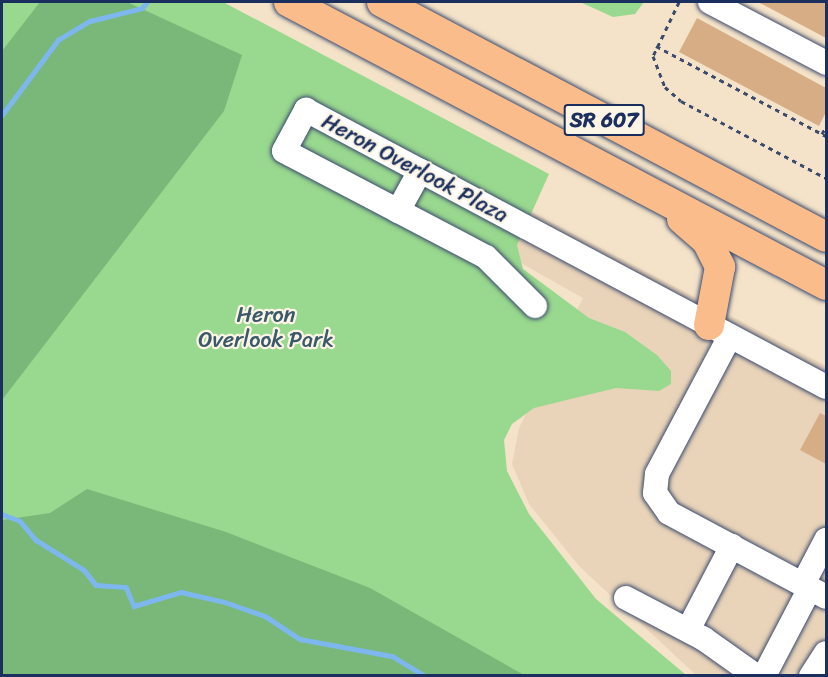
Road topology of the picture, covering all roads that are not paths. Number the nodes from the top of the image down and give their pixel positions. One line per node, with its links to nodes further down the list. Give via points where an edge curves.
1 (289, 2): 6 (main road, SR 607)
2 (382, 2): 8 (main road, SR 607)
3 (710, 2): 4 (street)
4 (826, 63)
5 (420, 171): 7 (street); 7 (street, Heron Overlook Plaza, via 306,110 284,151); 11 (street, Heron Overlook Plaza)
6 (654, 195): 9 (main road, SR 607); 11 (main road, via 707,241 720,267)
7 (399, 211): 10 (street, Heron Overlook Plaza, via 486,257)
8 (826, 237)
9 (826, 285)
10 (534, 306)
11 (720, 331): 12 (street, Heron Overlook Plaza); 14 (street, via 654,481 659,503 669,513)
12 (826, 387)
13 (826, 540): 15 (street)
14 (732, 546): 15 (street); 17 (street)
15 (813, 590): 20 (street)
16 (626, 598): 17 (street)
17 (688, 630): 19 (street)
18 (826, 653): 21 (street)
19 (756, 675)
20 (764, 675)
21 (811, 675)

